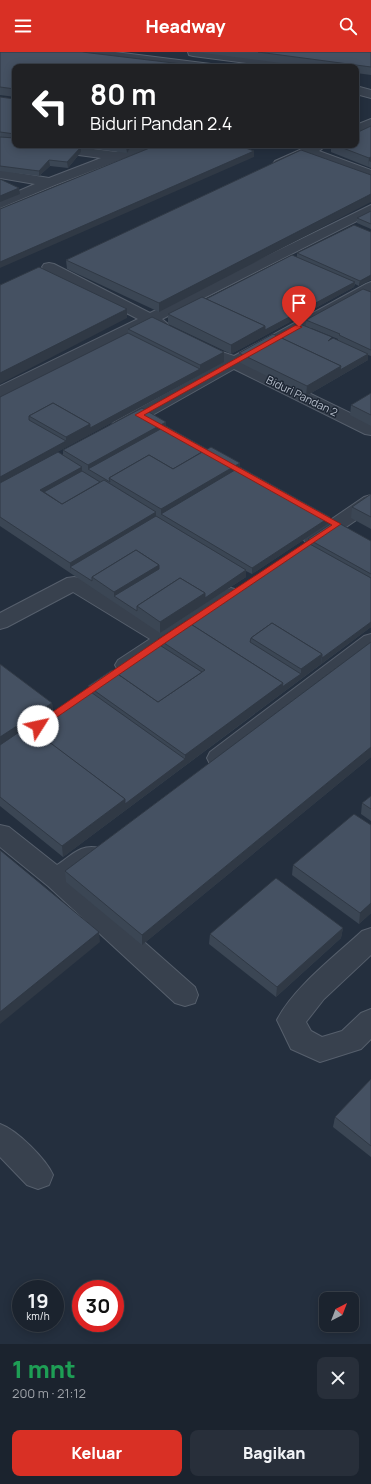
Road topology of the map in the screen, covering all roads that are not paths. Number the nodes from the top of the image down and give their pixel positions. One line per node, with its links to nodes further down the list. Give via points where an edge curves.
1 (87, 52): 3 (street)
2 (188, 52): 4 (street)
3 (186, 64)
4 (280, 64)
5 (359, 91): 6 (street)
6 (371, 94)
7 (371, 123): 8 (street)
8 (359, 128)
9 (55, 148): 12 (street)
10 (139, 148): 12 (street)
11 (314, 148): 13 (street); 15 (street)
12 (119, 157): 16 (street)
13 (265, 171)
14 (0, 174): 16 (street)
15 (371, 175)
16 (50, 182): 17 (street)
17 (0, 204)
18 (371, 209): 19 (street)
19 (342, 224): 20 (street); 23 (street)
20 (356, 230)
21 (63, 261): 23 (street, via 42,271)
22 (371, 287): 26 (street, via 306,330)
23 (150, 319): 24 (street); 27 (street)
24 (171, 330)
25 (212, 352): 26 (street, Biduri Pandan 2)
26 (232, 362): 28 (street); 30 (street, Biduri Pandan 2)
27 (0, 393)
28 (139, 415): 29 (street); 31 (street)
29 (160, 426)
30 (371, 430)
31 (105, 434)
32 (371, 501): 33 (street)
33 (298, 551)
34 (244, 586): 36 (street)
35 (0, 622): 36 (street, via 74,583)
36 (165, 639): 38 (street)
37 (371, 641): 39 (street)
38 (108, 678)
39 (202, 770)
40 (0, 834): 42 (street)
41 (108, 841): 42 (street)
42 (58, 879): 44 (street)
43 (371, 939): 45 (street, via 315,991 290,1020 301,1040 320,1050 352,1040)
44 (185, 995)
45 (371, 1021)
46 (0, 1137): 47 (street)
47 (38, 1175)

